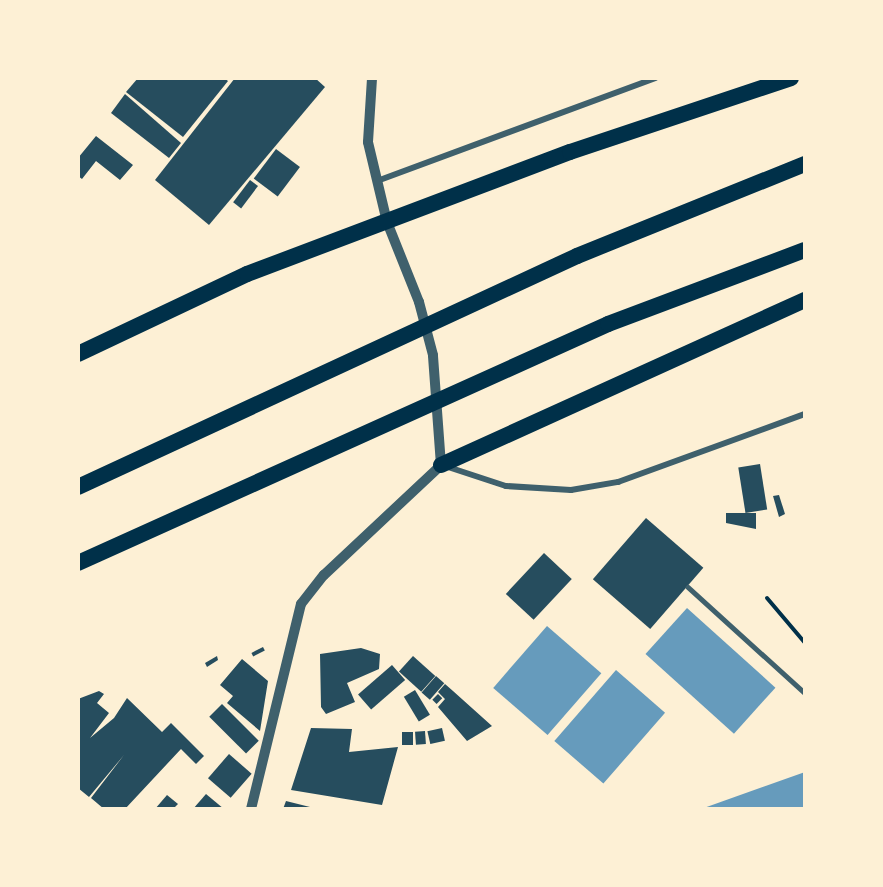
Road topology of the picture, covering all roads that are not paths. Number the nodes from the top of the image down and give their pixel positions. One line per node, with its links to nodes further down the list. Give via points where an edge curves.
1 (372, 78): 5 (street, via 368,142)
2 (656, 78): 5 (street)
3 (791, 78): 6 (highway)
4 (805, 164): 12 (highway, via 577,256)
5 (377, 181): 6 (street)
6 (387, 222): 9 (highway, via 247,274); 11 (street, via 419,302 433,355)
7 (805, 250): 13 (highway, via 608,324)
8 (805, 300): 11 (highway)
9 (78, 354)
10 (805, 414): 11 (street, via 618,482 572,490 506,486)
11 (441, 465): 16 (street, via 324,575 301,604)
12 (78, 487)
13 (78, 563)
14 (688, 587): 15 (lane)
15 (805, 693)
16 (251, 809)

